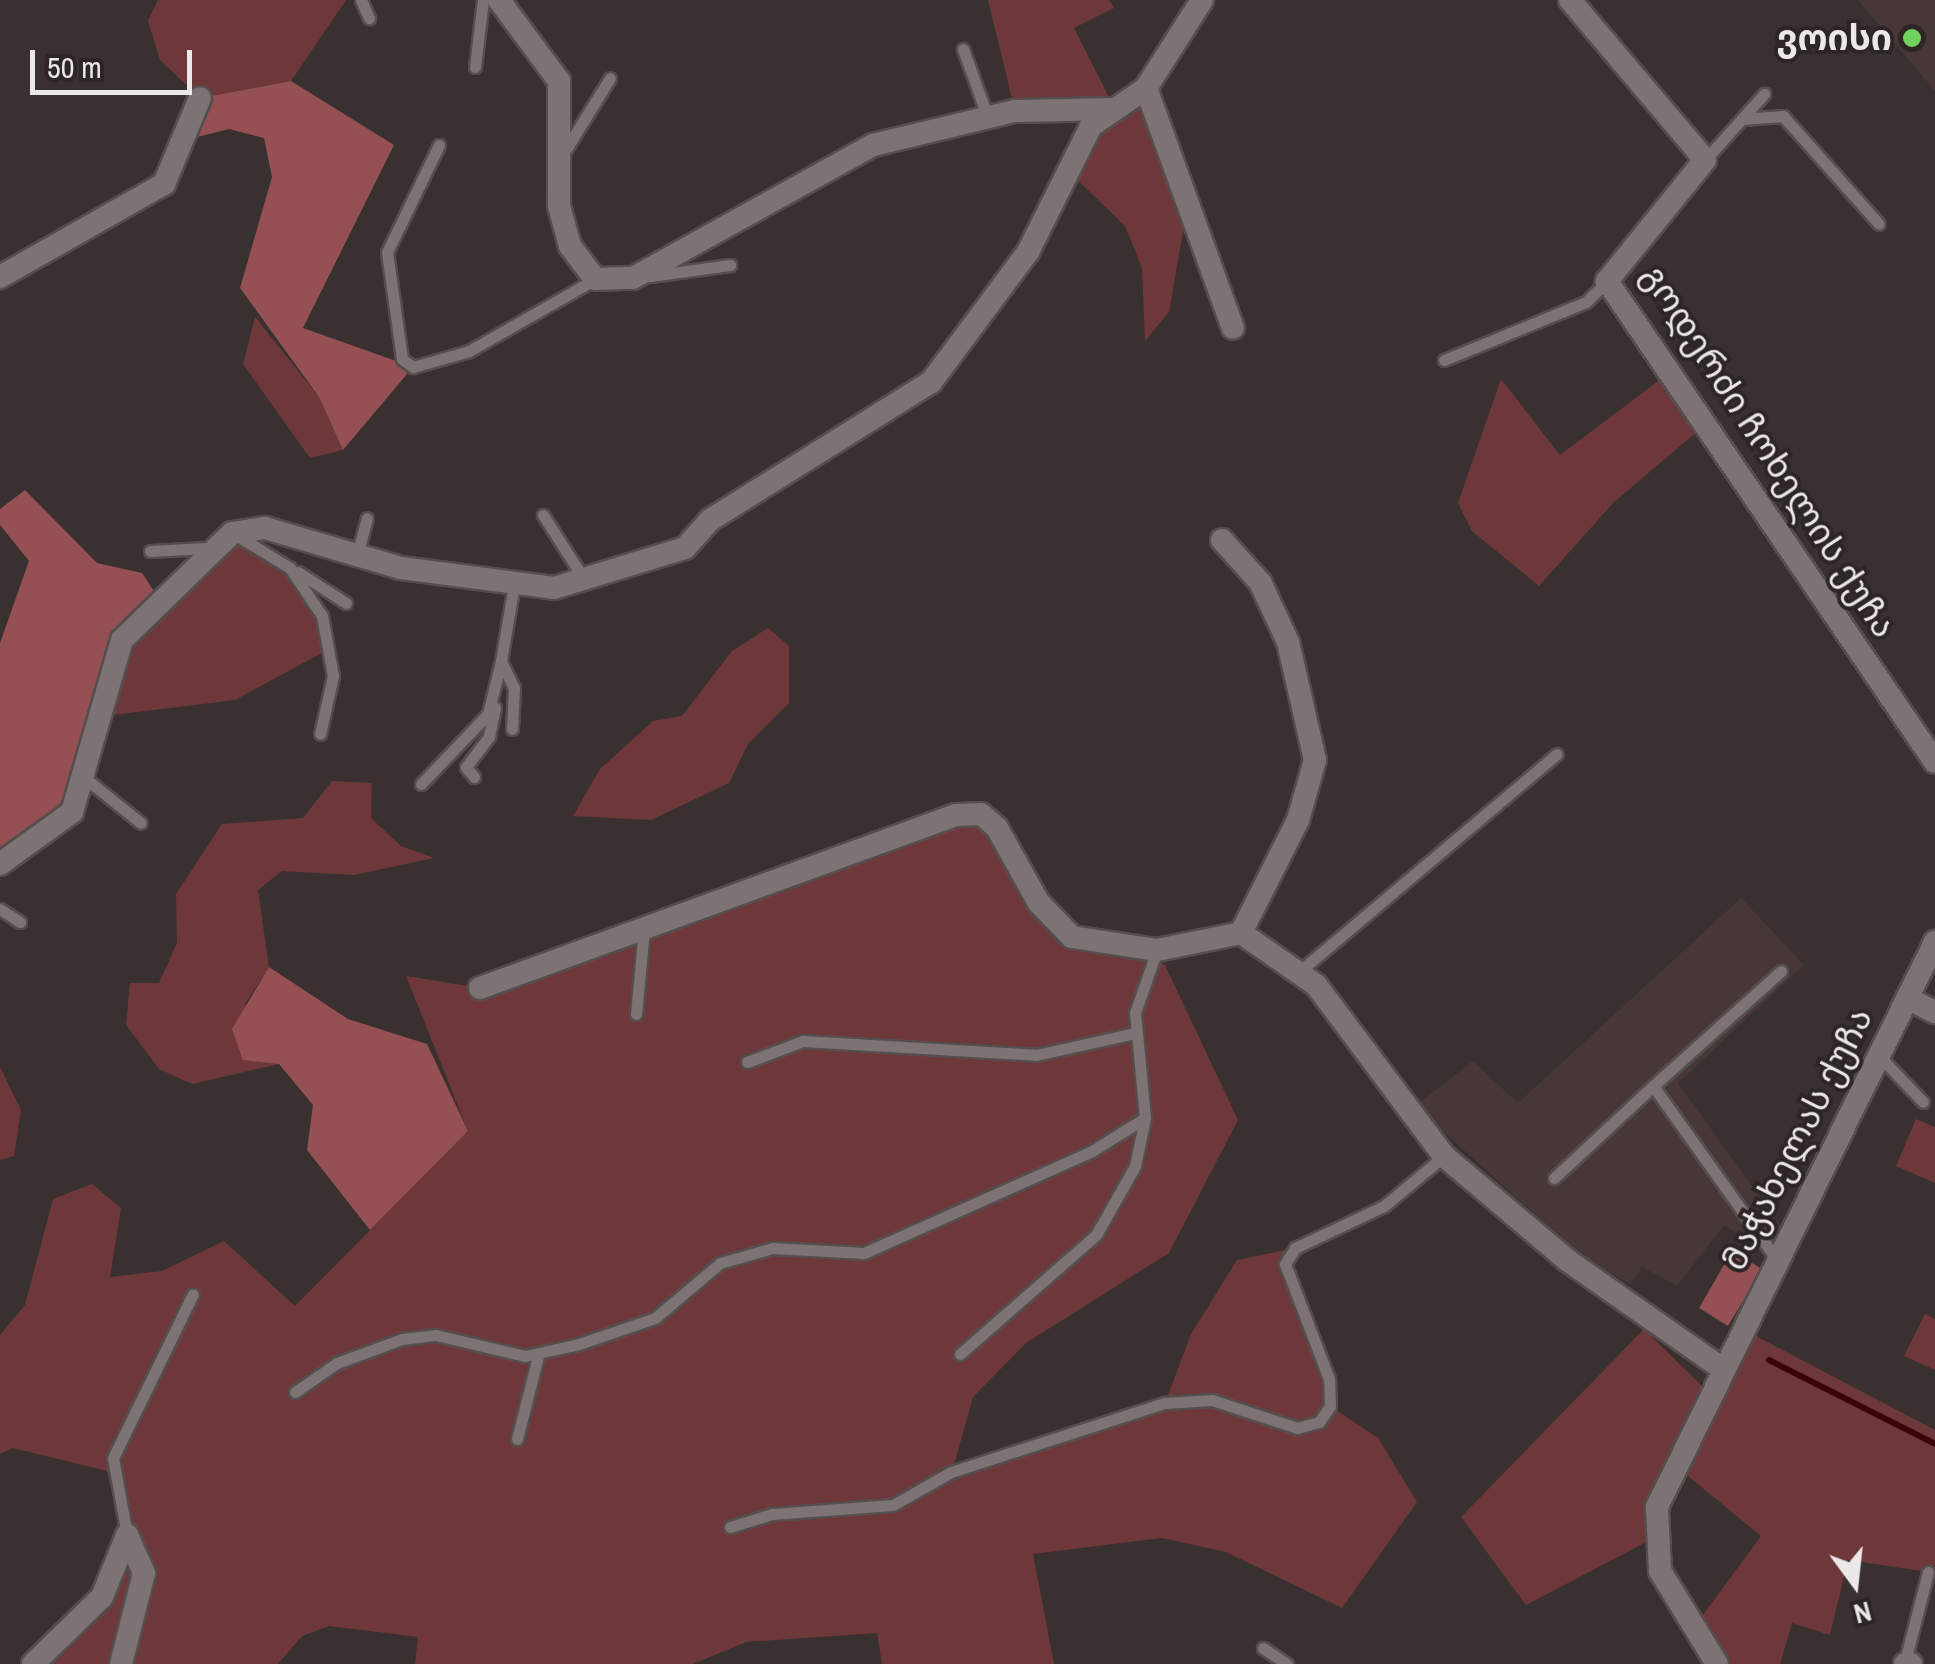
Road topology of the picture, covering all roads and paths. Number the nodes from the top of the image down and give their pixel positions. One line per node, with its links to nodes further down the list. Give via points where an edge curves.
1 (361, 0): 6 (lane)
2 (484, 0): 8 (lane)
3 (499, 0): 17 (street, via 559,81)
4 (1202, 0): 10 (street)
5 (1570, 0): 18 (street)
6 (369, 18)
7 (963, 48): 14 (lane)
8 (475, 67)
9 (610, 78): 17 (lane)
10 (1146, 88): 13 (street); 25 (street)
11 (1764, 94): 15 (lane)
12 (200, 98): 21 (street, via 164,184)
13 (1115, 109): 14 (street); 35 (street, via 1091,126 1028,252 931,382 710,520 685,548)
14 (988, 118): 22 (street, via 874,145)
15 (1742, 119): 18 (lane); 19 (lane, via 1784,116)
16 (439, 144): 23 (lane, via 387,252 402,359 413,367 469,351)
17 (559, 159): 23 (street, via 570,246)
18 (1705, 160): 24 (street, გოდერძი ჩოხელის ქუჩა)
19 (1879, 224)
20 (730, 265): 22 (lane)
21 (0, 277)
22 (634, 278): 23 (street)
23 (594, 279)
24 (1607, 281): 26 (lane, via 1586,302); 43 (street, გოდერძი ჩოხელის ქუჩა)
25 (1233, 328)
26 (1444, 360)
27 (542, 515): 35 (lane)
28 (368, 518): 33 (lane)
29 (232, 533): 31 (street); 33 (street, via 266,528); 34 (lane)
30 (1222, 540): 52 (street, via 1260,582 1288,642 1315,760 1298,820)
31 (207, 548): 32 (lane); 45 (street, via 112,655)
32 (150, 551)
33 (357, 555): 36 (street)
34 (290, 568): 37 (lane); 41 (lane, via 310,589 332,648)
35 (584, 580): 36 (street)
36 (514, 585): 38 (lane)
37 (346, 603)
38 (502, 661): 39 (lane); 40 (lane, via 514,688)
39 (496, 696): 44 (lane, via 489,736 466,767); 46 (lane, via 474,734)
40 (512, 729)
41 (320, 734)
42 (1557, 754): 55 (lane)
43 (1935, 762)
44 (474, 777)
45 (86, 779): 47 (lane); 48 (street, via 72,812)
46 (421, 784)
47 (141, 823)
48 (0, 864)
49 (0, 909): 50 (lane)
50 (20, 922)
51 (644, 930): 53 (street, via 956,815 981,814 1072,937); 57 (street); 60 (lane)
52 (1240, 933): 53 (street); 55 (street)
53 (1158, 950): 61 (lane)
54 (1932, 956): 58 (street, მაჭახელას ქუჩა)
55 (1300, 971): 67 (street)
56 (1781, 972): 64 (lane)
57 (480, 988)
58 (1908, 999): 59 (street); 62 (street, მაჭახელას ქუჩა)
59 (1935, 1012)
60 (636, 1014)
61 (1135, 1033): 63 (lane, via 1036,1055 803,1041); 66 (lane)
62 (1880, 1057): 65 (lane); 69 (street, მაჭახელას ქუჩა)
63 (747, 1062)
64 (1653, 1086): 68 (lane); 69 (lane)
65 (1923, 1102)
66 (1145, 1118): 71 (lane, via 1135,1166 1096,1235); 72 (lane, via 881,1248 746,1254 700,1276 654,1318)
67 (1444, 1156): 73 (street, via 1567,1260); 76 (lane, via 1384,1206 1295,1248 1286,1264 1329,1379 1330,1406 1319,1422 1297,1428 1212,1400 1165,1404 951,1472 893,1505 772,1514)
68 (1554, 1178)
69 (1776, 1257): 73 (street, მაჭახელას ქუჩა)
70 (192, 1294): 77 (lane, via 113,1458)
71 (960, 1354)
72 (538, 1356): 74 (lane, via 436,1335 402,1339 337,1363); 75 (lane)
73 (1720, 1366): 84 (street, მაჭახელას ქუჩა, via 1658,1508 1654,1538 1660,1571)
74 (295, 1392)
75 (517, 1438)
76 (730, 1528)
77 (127, 1535): 81 (street, via 102,1597); 82 (street, via 144,1573)
78 (1928, 1572): 80 (lane)
79 (1263, 1648): 83 (lane)
80 (1907, 1663)
81 (32, 1664)
82 (120, 1664)
83 (1287, 1664)
84 (1717, 1664)

